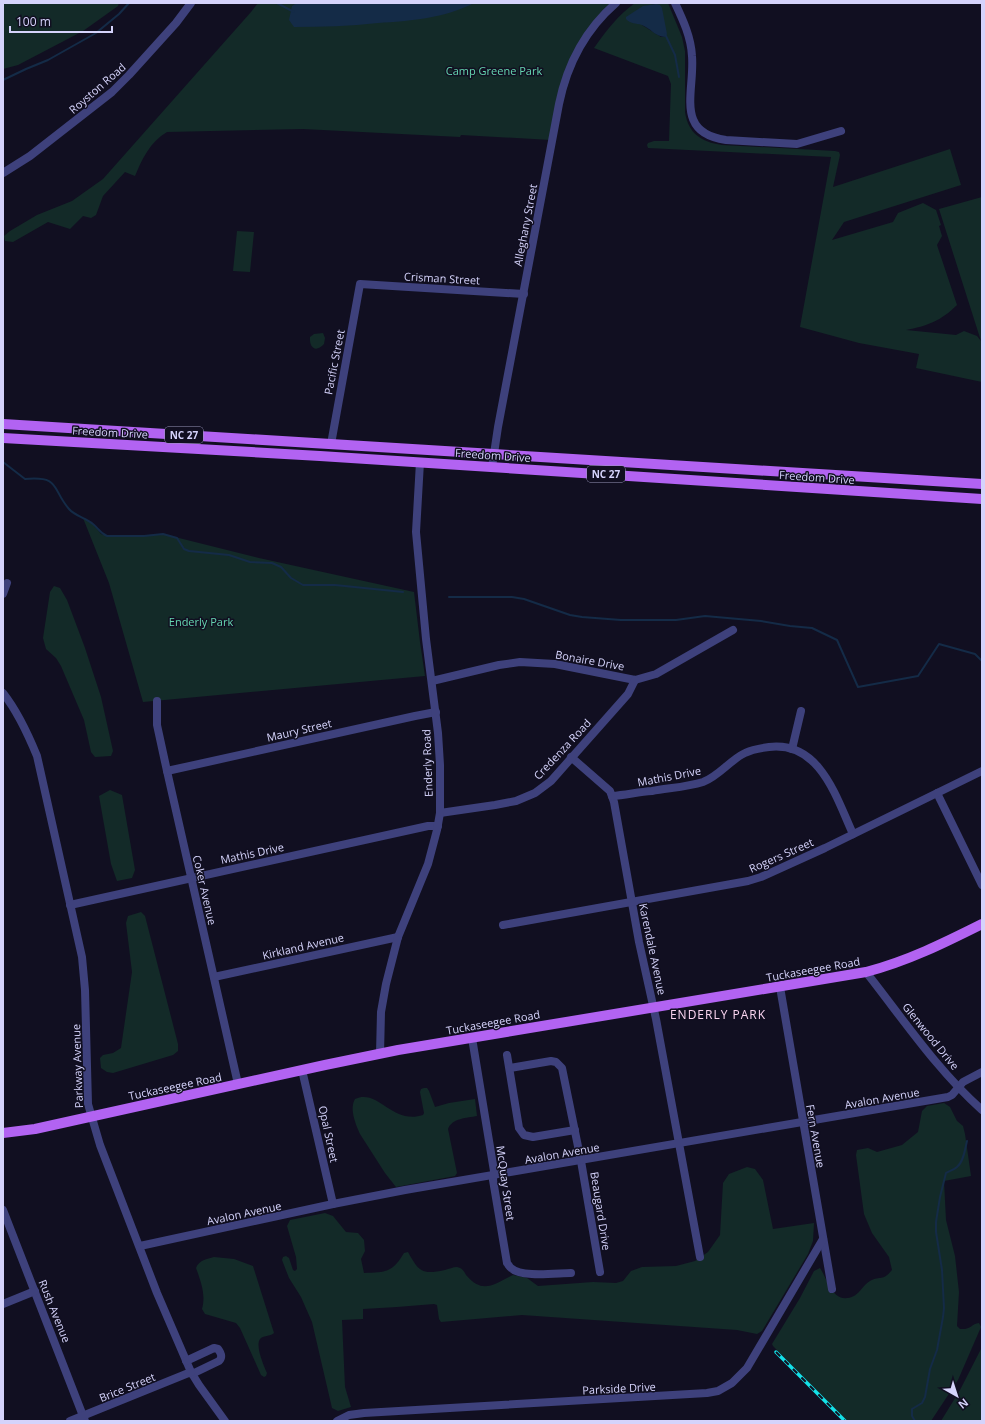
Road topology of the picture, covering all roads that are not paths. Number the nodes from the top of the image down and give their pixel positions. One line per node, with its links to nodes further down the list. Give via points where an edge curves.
1 (191, 3): 5 (street, Royston Road, via 176,23 112,92 30,156)
2 (616, 3): 7 (street, Alleghany Street, via 581,44 565,82)
3 (675, 3): 4 (street, via 688,33 692,56 691,116 704,134 714,139 798,144)
4 (841, 131)
5 (3, 173)
6 (360, 284): 7 (street, Crisman Street); 12 (street, Pacific Street)
7 (524, 294): 14 (street, Alleghany Street)
8 (3, 424): 9 (main road, Freedom Drive / NC 27)
9 (128, 431): 11 (main road, via 111,437 81,435); 12 (main road, Freedom Drive / NC 27)
10 (3, 438): 11 (main road, Freedom Drive / NC 27)
11 (76, 442): 13 (main road, Freedom Drive / NC 27)
12 (331, 444): 13 (main road, via 324,452 276,449); 14 (main road, Freedom Drive / NC 27)
13 (258, 452): 15 (main road, Freedom Drive / NC 27)
14 (494, 453): 16 (street, Alleghany Street); 17 (main road, Freedom Drive / NC 27)
15 (420, 462): 16 (main road, Freedom Drive / NC 27); 24 (street, Enderly Road, via 416,532)
16 (492, 467): 19 (main road, Freedom Drive / NC 27)
17 (766, 471): 18 (main road, Freedom Drive / NC 27); 19 (main road)
18 (982, 484)
19 (764, 485): 20 (main road, Freedom Drive / NC 27)
20 (982, 499)
21 (7, 583): 22 (street)
22 (3, 594)
23 (733, 630): 25 (street, Bonaire Drive, via 656,674)
24 (432, 680): 25 (street, Bonaire Drive, via 499,664 520,662 555,664); 29 (street, Enderly Road)
25 (635, 680): 31 (street, Credenza Road, via 628,694)
26 (3, 693): 42 (street, Parkway Avenue, via 26,729 37,756)
27 (157, 701): 32 (street, Coker Avenue, via 157,725)
28 (801, 711): 30 (street)
29 (436, 712): 32 (street, Maury Street); 36 (street, Enderly Road)
30 (792, 749): 35 (street, Mathis Drive, via 775,746 752,750 702,782); 38 (street, Mathis Drive, via 814,762 825,776)
31 (571, 757): 35 (street, via 610,791); 36 (street, Credenza Road, via 551,781 526,798)
32 (167, 771): 39 (street, Coker Avenue)
33 (982, 771): 34 (street, Rogers Street)
34 (937, 793): 38 (street, Rogers Street); 40 (street)
35 (612, 796): 41 (street, Karendale Avenue)
36 (440, 813): 37 (street, Enderly Road)
37 (438, 826): 39 (street, Mathis Drive, via 428,826); 45 (street, Enderly Road, via 428,864)
38 (853, 834): 41 (street, Rogers Street, via 761,877)
39 (191, 878): 42 (street, Mathis Drive); 47 (street, Coker Avenue)
40 (982, 885)
41 (632, 903): 44 (street, Rogers Street); 49 (street, Karendale Avenue)
42 (70, 906): 59 (street, Parkway Avenue, via 84,974 88,1104)
43 (982, 924): 46 (main road, Tuckaseegee Road, via 912,958)
44 (503, 925)
45 (398, 937): 47 (street, Kirkland Avenue); 51 (street, Enderly Road, via 381,1012)
46 (866, 972): 48 (main road, Tuckaseegee Road); 57 (street, Glenwood Drive, via 924,1048)
47 (214, 977): 56 (street, Coker Avenue)
48 (780, 986): 49 (main road, Tuckaseegee Road); 60 (street, Fern Avenue)
49 (654, 1008): 50 (main road, Tuckaseegee Road); 63 (street, Karendale Avenue)
50 (472, 1038): 51 (main road, Tuckaseegee Road); 65 (street, McQuay Street)
51 (380, 1054): 54 (main road, Tuckaseegee Road)
52 (507, 1055): 53 (street)
53 (510, 1068): 61 (street, Beaugard Drive, via 551,1061 559,1064 564,1073); 61 (street, via 519,1128 524,1135 533,1137)
54 (302, 1070): 56 (main road, Tuckaseegee Road); 66 (street, Opal Street)
55 (982, 1072): 57 (street, Avalon Avenue)
56 (238, 1084): 59 (main road, Tuckaseegee Road)
57 (958, 1087): 58 (street, Glenwood Drive); 60 (street, Avalon Avenue, via 948,1097)
58 (982, 1110)
59 (91, 1116): 62 (main road, Tuckaseegee Road, via 35,1129); 69 (street, Parkway Avenue)
60 (803, 1123): 63 (street, Avalon Avenue); 68 (street, Fern Avenue)
61 (575, 1130): 64 (street, Beaugard Drive)
62 (3, 1133)
63 (679, 1144): 64 (street, Avalon Avenue); 70 (street, Karendale Avenue)
64 (581, 1161): 65 (street, Avalon Avenue); 71 (street, Beaugard Drive)
65 (494, 1176): 66 (street, Avalon Avenue); 72 (street, McQuay Street, via 507,1263 510,1268 526,1274)
66 (333, 1204): 69 (street, Avalon Avenue)
67 (3, 1210): 74 (street, Rush Avenue)
68 (823, 1240): 73 (street, Fern Avenue); 81 (street, Parkside Drive, via 748,1368 737,1380 718,1391 658,1397 364,1413 349,1415)
69 (140, 1246): 76 (street, Parkway Avenue)
70 (700, 1257)
71 (600, 1272)
72 (571, 1273)
73 (832, 1288)
74 (35, 1291): 75 (street); 78 (street, Rush Avenue)
75 (3, 1304)
76 (186, 1361): 77 (street, Parkway Avenue); 77 (street, Brice Street, via 214,1348 220,1353 219,1361)
77 (192, 1373): 78 (street, Brice Street); 80 (street, Parkway Avenue)
78 (84, 1418): 79 (street, Brice Street)
79 (70, 1421)
80 (225, 1421)
81 (337, 1421)

